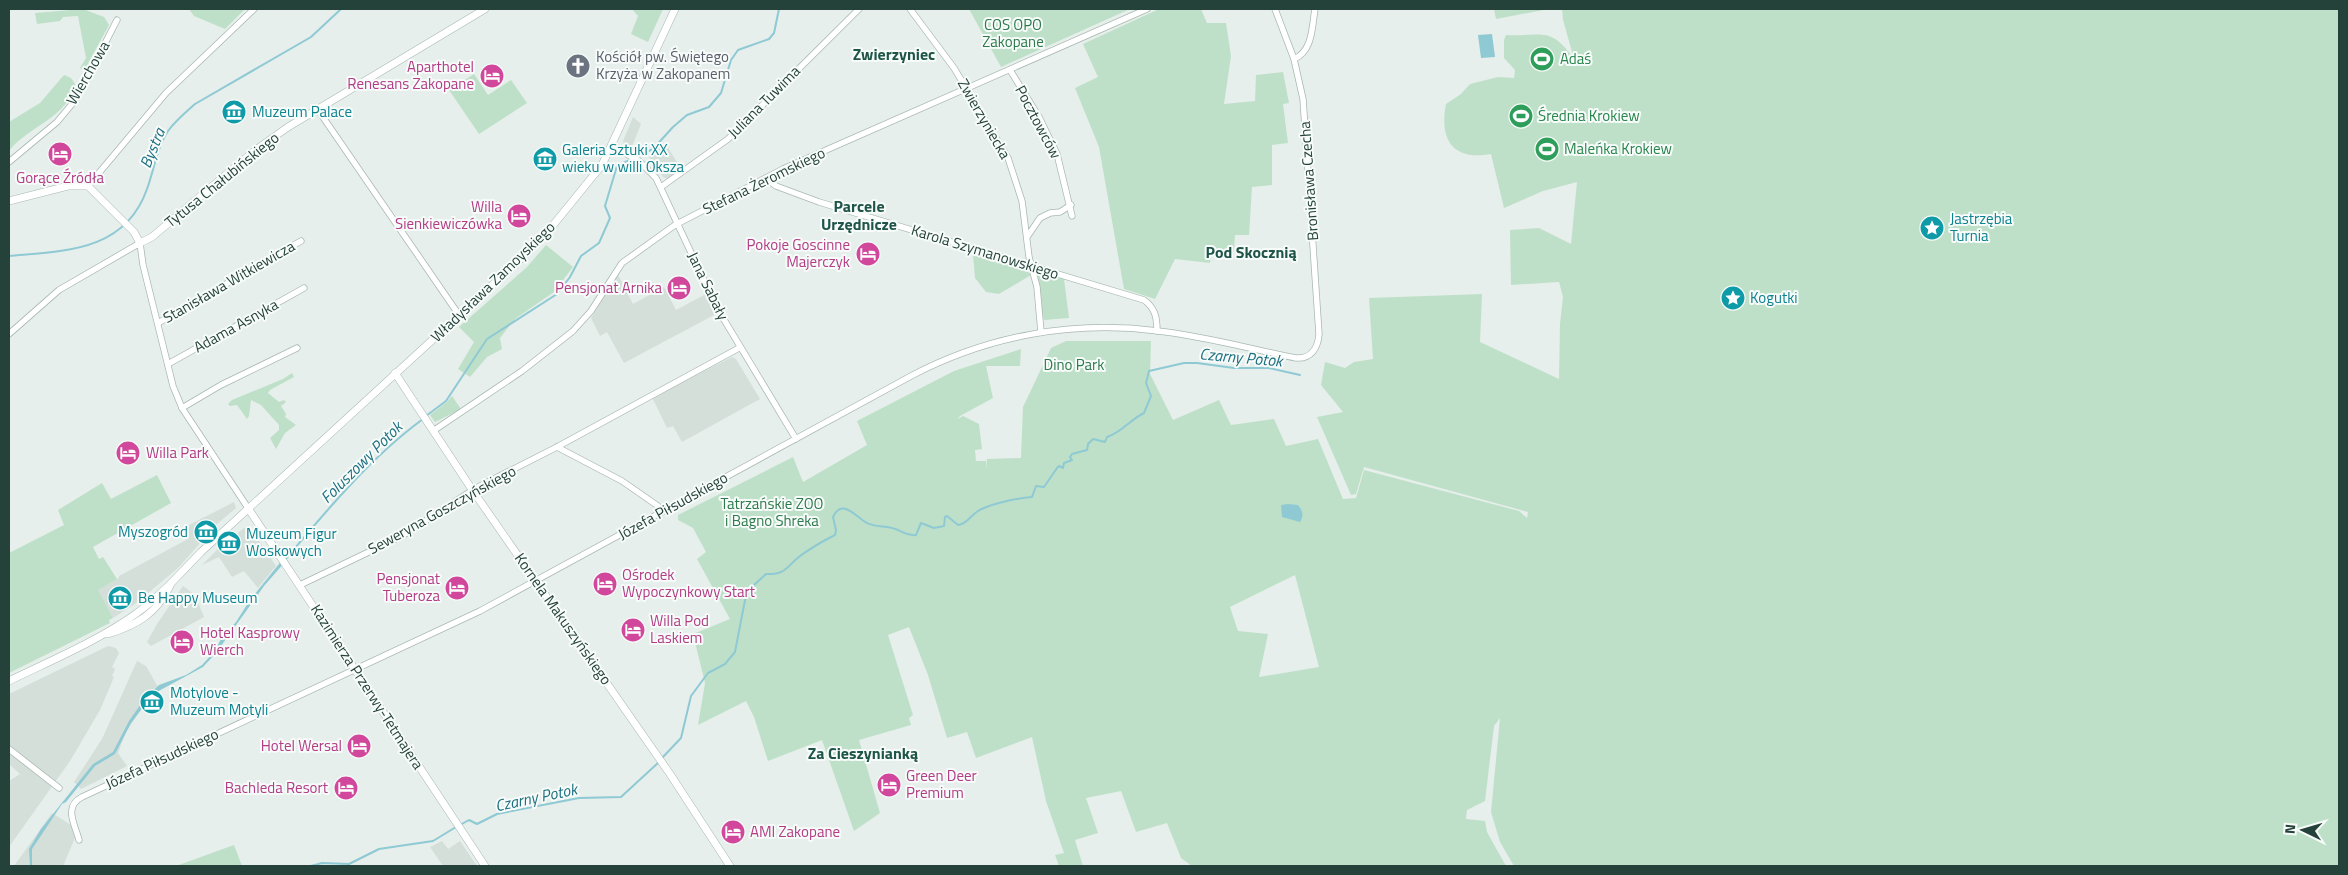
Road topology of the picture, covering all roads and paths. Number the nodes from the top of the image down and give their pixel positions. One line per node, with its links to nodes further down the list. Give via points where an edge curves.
1 (254, 9): 19 (street, via 166,93)
2 (470, 9): 10 (street)
3 (485, 9): 10 (street, Tytusa Chałubińskiego)
4 (675, 9): 16 (street, Władysława Zamoyskiego)
5 (859, 9): 20 (street, Juliana Tuwima, via 728,138)
6 (910, 9): 14 (street, Zwierzyniecka)
7 (1147, 9): 13 (street, Stefana Żeromskiego)
8 (1274, 9): 12 (street, Bronisława Czecha)
9 (1315, 9): 12 (street, via 1307,47 1301,56)
10 (475, 15): 15 (street, Tytusa Chałubińskiego)
11 (117, 20): 17 (street, Wierchowa, via 77,98 57,122)
12 (1294, 59): 37 (street, Bronisława Czecha, via 1304,111 1319,327 1318,344)
13 (1010, 70): 14 (street, Stefana Żeromskiego); 22 (street, Pocztowców, via 1057,154)
14 (966, 88): 18 (street, Stefana Żeromskiego); 25 (street, Zwierzyniecka, via 1008,158 1022,201)
15 (318, 110): 27 (street, Tytusa Chałubińskiego, via 253,152); 30 (street)
16 (611, 146): 20 (street, Jana Sabały, via 642,162); 30 (street, Władysława Zamoyskiego, via 594,178 545,234)
17 (9, 162)
18 (766, 178): 24 (street, Stefana Żeromskiego); 28 (street, Karola Szymanowskiego, via 776,186 819,202)
19 (88, 186): 21 (street, via 68,186); 27 (street, via 131,229)
20 (661, 187): 24 (street, Jana Sabały)
21 (9, 201)
22 (1071, 205): 23 (street, Pocztowców); 25 (street, via 1040,218)
23 (1072, 216)
24 (678, 224): 36 (street, Jana Sabały, via 717,308); 41 (street, Stefana Żeromskiego, via 622,264 589,314 573,331 522,371)
25 (1027, 237): 28 (street, Zwierzyniecka)
26 (301, 241): 31 (street, Stanisława Witkiewicza)
27 (140, 244): 31 (street, Stanisława Witkiewicza); 34 (street, via 59,290)
28 (1032, 266): 32 (street, Karola Szymanowskiego, via 1144,300 1152,306); 33 (street, Zwierzyniecka)
29 (304, 288): 38 (street, Adama Asnyka)
30 (459, 315): 39 (street, Władysława Zamoyskiego)
31 (158, 323): 38 (street, Stanisława Witkiewicza)
32 (1157, 331): 33 (street, Józefa Piłsudskiego, via 1099,327); 37 (street, Józefa Piłsudskiego, via 1296,358)
33 (1042, 332): 42 (street, Józefa Piłsudskiego, via 990,344 941,361)
34 (9, 334)
35 (297, 348): 40 (street)
36 (740, 348): 42 (street, Jana Sabały); 43 (street, Seweryna Goszczyńskiego)
37 (1309, 355)
38 (168, 364): 40 (street, Stanisława Witkiewicza)
39 (395, 373): 41 (street, Kornela Makuszyńskiego); 45 (street, Władysława Zamoyskiego)
40 (182, 408): 45 (street, Stanisława Witkiewicza)
41 (434, 431): 44 (street, Kornela Makuszyńskiego)
42 (796, 439): 46 (street, Józefa Piłsudskiego)
43 (557, 447): 44 (street, Seweryna Goszczyńskiego); 46 (street, via 622,481)
44 (473, 491): 47 (street, Kornela Makuszyńskiego); 49 (street, Seweryna Goszczyńskiego, via 402,536)
45 (248, 508): 48 (street, Władysława Zamoyskiego); 49 (street, Kazimierza Przerwy-Tetmajera)
46 (662, 512): 47 (street, Józefa Piłsudskiego)
47 (537, 581): 53 (street, Józefa Piłsudskiego); 59 (street, Kornela Makuszyńskiego)
48 (172, 584): 50 (street); 51 (street)
49 (300, 585): 53 (street, Kazimierza Przerwy-Tetmajera)
50 (152, 601): 51 (street); 52 (street)
51 (157, 607): 52 (street, via 146,618)
52 (128, 623): 54 (street)
53 (354, 668): 57 (street, Józefa Piłsudskiego, via 82,797 72,805); 58 (street, Kazimierza Przerwy-Tetmajera)
54 (9, 681)
55 (9, 749): 56 (street)
56 (59, 788)
57 (79, 840)
58 (485, 866)
59 (730, 866)

